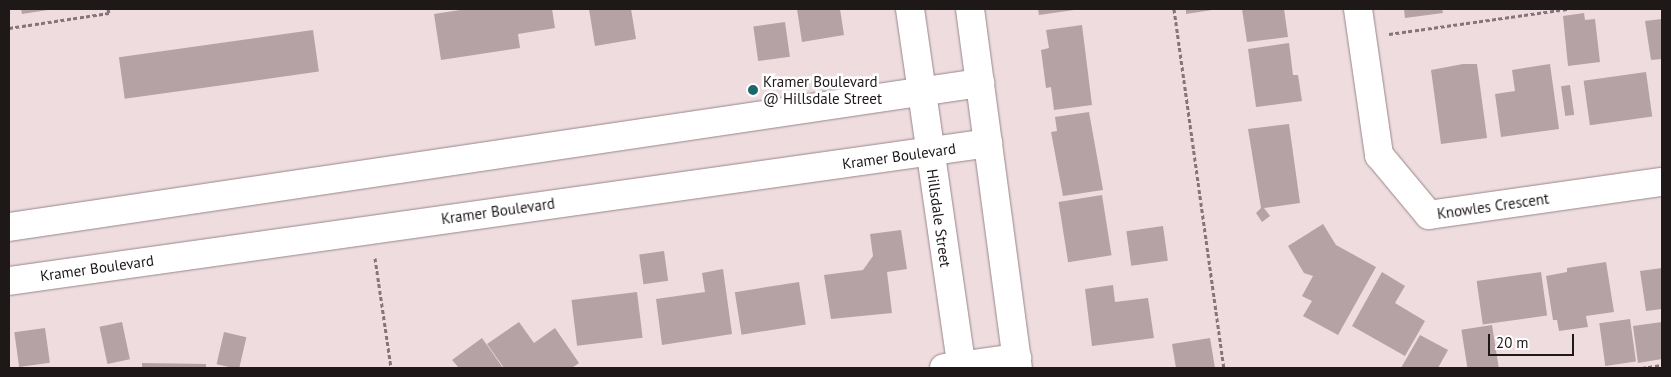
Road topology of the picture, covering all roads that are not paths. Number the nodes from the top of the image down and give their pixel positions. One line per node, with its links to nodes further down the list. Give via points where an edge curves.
1 (910, 9): 5 (street, Hillsdale Street)
2 (970, 9): 4 (street)
3 (1358, 9): 8 (street, Knowles Crescent, via 1379,155 1429,215)
4 (980, 83): 5 (street); 6 (street)
5 (921, 92): 7 (street, Hillsdale Street); 9 (street)
6 (988, 144): 7 (street, Kramer Boulevard); 11 (street)
7 (929, 152): 10 (street, Kramer Boulevard); 12 (street, Hillsdale Street)
8 (1662, 182)
9 (9, 226)
10 (9, 281)
11 (1018, 363): 12 (street)
12 (956, 367)

